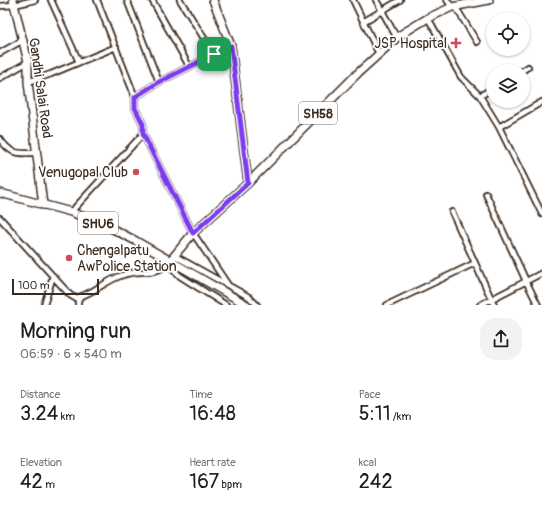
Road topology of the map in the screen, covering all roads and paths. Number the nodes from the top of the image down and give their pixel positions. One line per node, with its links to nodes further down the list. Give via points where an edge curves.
1 (35, 0): 13 (street)
2 (51, 0): 28 (street)
3 (97, 0): 23 (street)
4 (127, 0): 32 (street)
5 (152, 0): 29 (street)
6 (180, 0): 25 (street)
7 (213, 0): 22 (main road)
8 (353, 0): 18 (street)
9 (376, 0): 16 (street)
10 (400, 0): 16 (street)
11 (447, 0): 15 (street)
12 (489, 0): 15 (main road, SH58)
13 (14, 3): 14 (street); 20 (main road, Gandhi Salai Road)
14 (0, 6)
15 (453, 7): 17 (main road, SH58); 21 (street)
16 (382, 10): 18 (street); 19 (street)
17 (428, 18): 19 (main road, SH58); 34 (street, via 461,77)
18 (363, 22): 26 (street)
19 (397, 38): 26 (main road, SH58)
20 (23, 40): 24 (street); 27 (main road, Gandhi Salai Road)
21 (477, 42)
22 (231, 46): 25 (street); 41 (main road)
23 (116, 47): 28 (street); 35 (street)
24 (0, 53)
25 (214, 54): 29 (street)
26 (379, 54): 41 (main road, SH58)
27 (28, 62): 30 (street); 31 (main road, Gandhi Salai Road)
28 (79, 62): 31 (street)
29 (189, 66): 32 (street)
30 (0, 78)
31 (28, 82): 40 (main road, Gandhi Salai Road)
32 (159, 82): 35 (street)
33 (486, 92): 34 (street)
34 (480, 96): 37 (street)
35 (135, 97): 38 (street, via 135,108 143,124)
36 (542, 102): 37 (street)
37 (499, 127): 47 (street)
38 (143, 134): 45 (street); 49 (street)
39 (0, 139): 40 (street, via 10,151)
40 (37, 154): 44 (main road, Gandhi Salai Road)
41 (248, 183): 49 (main road, SH58)
42 (0, 193): 44 (main road, SHU6)
43 (486, 194): 54 (street)
44 (43, 205): 45 (main road, SHU6)
45 (70, 212): 50 (main road, SHU6, via 109,227)
46 (452, 212): 51 (street)
47 (542, 214)
48 (0, 218): 53 (street)
49 (193, 233): 50 (main road, SH58); 55 (street)
50 (171, 260): 55 (street); 56 (street, via 158,271 125,274); 60 (street, via 180,276); 61 (main road, SHU6)
51 (475, 263): 57 (street); 63 (street)
52 (542, 273): 54 (street)
53 (53, 276): 56 (street, via 70,295); 58 (street)
54 (526, 281): 57 (street); 66 (street)
55 (228, 285): 62 (street, via 249,297)
56 (80, 297): 59 (street)
57 (491, 299): 64 (street); 65 (street)
58 (44, 305)
59 (78, 305)
60 (226, 305)
61 (247, 305)
62 (257, 305)
63 (387, 305)
64 (480, 305)
65 (494, 305)
66 (538, 305)

